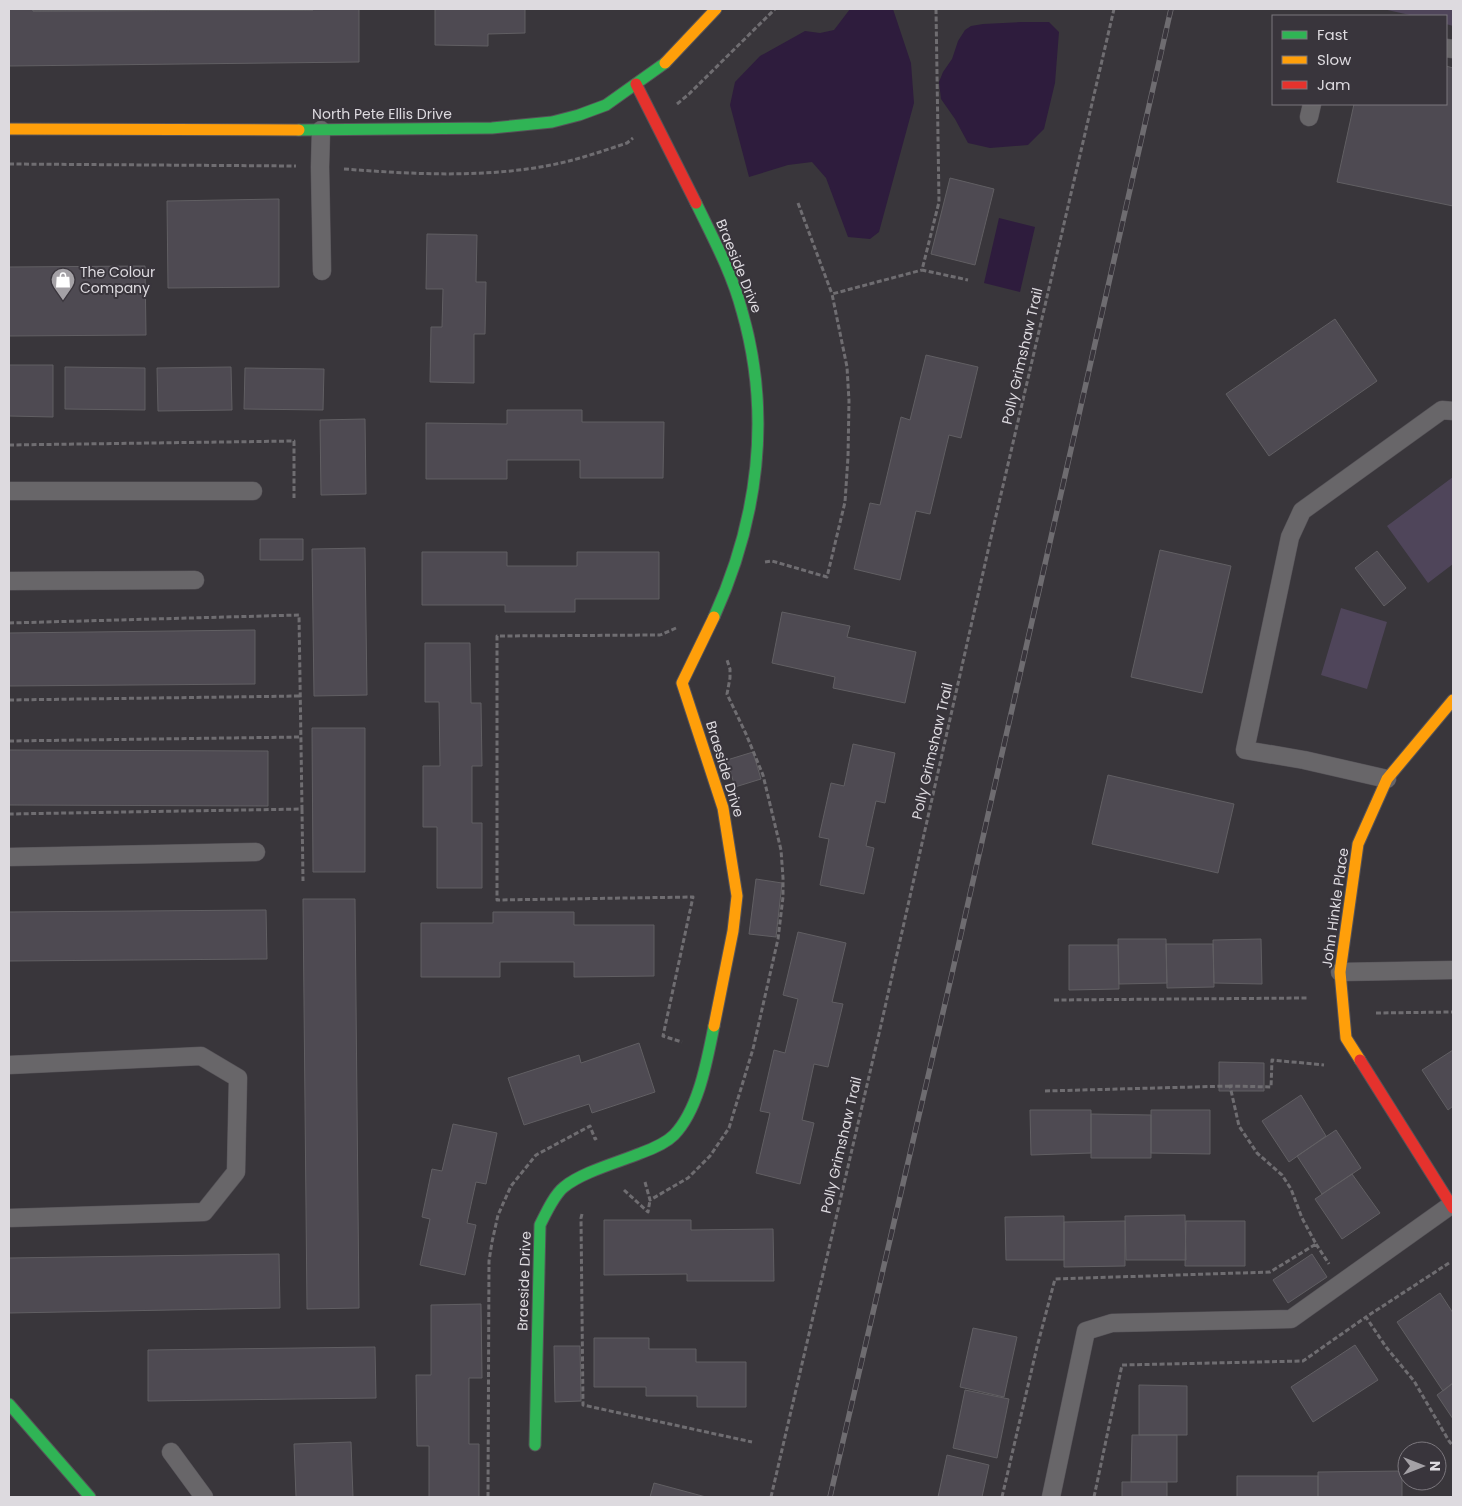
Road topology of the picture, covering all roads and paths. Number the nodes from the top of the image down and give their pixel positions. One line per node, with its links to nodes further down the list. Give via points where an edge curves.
1 (716, 9): 4 (street, North Pete Ellis Drive, via 667,62)
2 (936, 9): 11 (path, via 939,202 922,270)
3 (1114, 9): 58 (path, Polly Grimshaw Trail)
4 (636, 84): 6 (street, North Pete Ellis Drive, via 606,105 552,122 492,128); 52 (street, Braeside Drive, via 717,248 741,306 754,357 759,409 758,462 750,511 720,606 682,683 723,808 737,896 707,1060 684,1122 659,1146 584,1175 564,1188 540,1225)
5 (9, 129): 6 (street, North Pete Ellis Drive)
6 (321, 130): 10 (lane)
7 (633, 138): 8 (path)
8 (638, 146)
9 (798, 203): 12 (path)
10 (322, 271)
11 (968, 280)
12 (832, 294)
13 (1453, 411): 27 (lane, via 1442,410 1302,511 1290,537 1245,750)
14 (9, 445): 17 (path, via 294,441)
15 (9, 491): 16 (lane)
16 (252, 491)
17 (294, 498)
18 (195, 580): 19 (lane)
19 (9, 581)
20 (9, 623): 22 (path, via 299,615)
21 (679, 626): 39 (path, via 660,635 497,636 497,900 693,898 663,1036)
22 (300, 696): 23 (path); 25 (path)
23 (9, 700)
24 (1452, 702): 27 (street, John Hinkle Place)
25 (301, 737): 26 (path); 28 (path)
26 (9, 741)
27 (1388, 779): 34 (street, John Hinkle Place, via 1358,844)
28 (302, 809): 29 (path); 32 (path)
29 (9, 814)
30 (256, 852): 31 (lane)
31 (9, 857)
32 (303, 881)
33 (1453, 970): 34 (lane)
34 (1340, 972): 47 (street, John Hinkle Place, via 1346,1038)
35 (1307, 998): 36 (path)
36 (1054, 1000)
37 (1453, 1012): 38 (path)
38 (1376, 1013)
39 (688, 1044)
40 (9, 1065): 48 (lane, via 201,1056 238,1078 236,1172 204,1212)
41 (1324, 1065): 42 (path, via 1272,1060 1271,1087)
42 (1230, 1086): 43 (path); 59 (path, via 1239,1126 1257,1153 1282,1175 1316,1244 1270,1272 1055,1279)
43 (1045, 1091)
44 (603, 1136): 57 (path, via 595,1139 590,1126 536,1155 511,1186 498,1215 489,1261)
45 (622, 1188): 46 (path, via 648,1212)
46 (650, 1200)
47 (1452, 1206): 60 (lane, via 1291,1319 1112,1323 1086,1331)
48 (9, 1218)
49 (1449, 1263): 50 (path)
50 (1366, 1317): 53 (path, via 1414,1381); 61 (path, via 1303,1361 1122,1365)
51 (9, 1404): 55 (street)
52 (535, 1445)
53 (1453, 1446)
54 (171, 1452): 56 (lane)
55 (90, 1497)
56 (204, 1497)
57 (488, 1497)
58 (771, 1497)
59 (1002, 1497)
60 (1050, 1497)
61 (1094, 1497)

